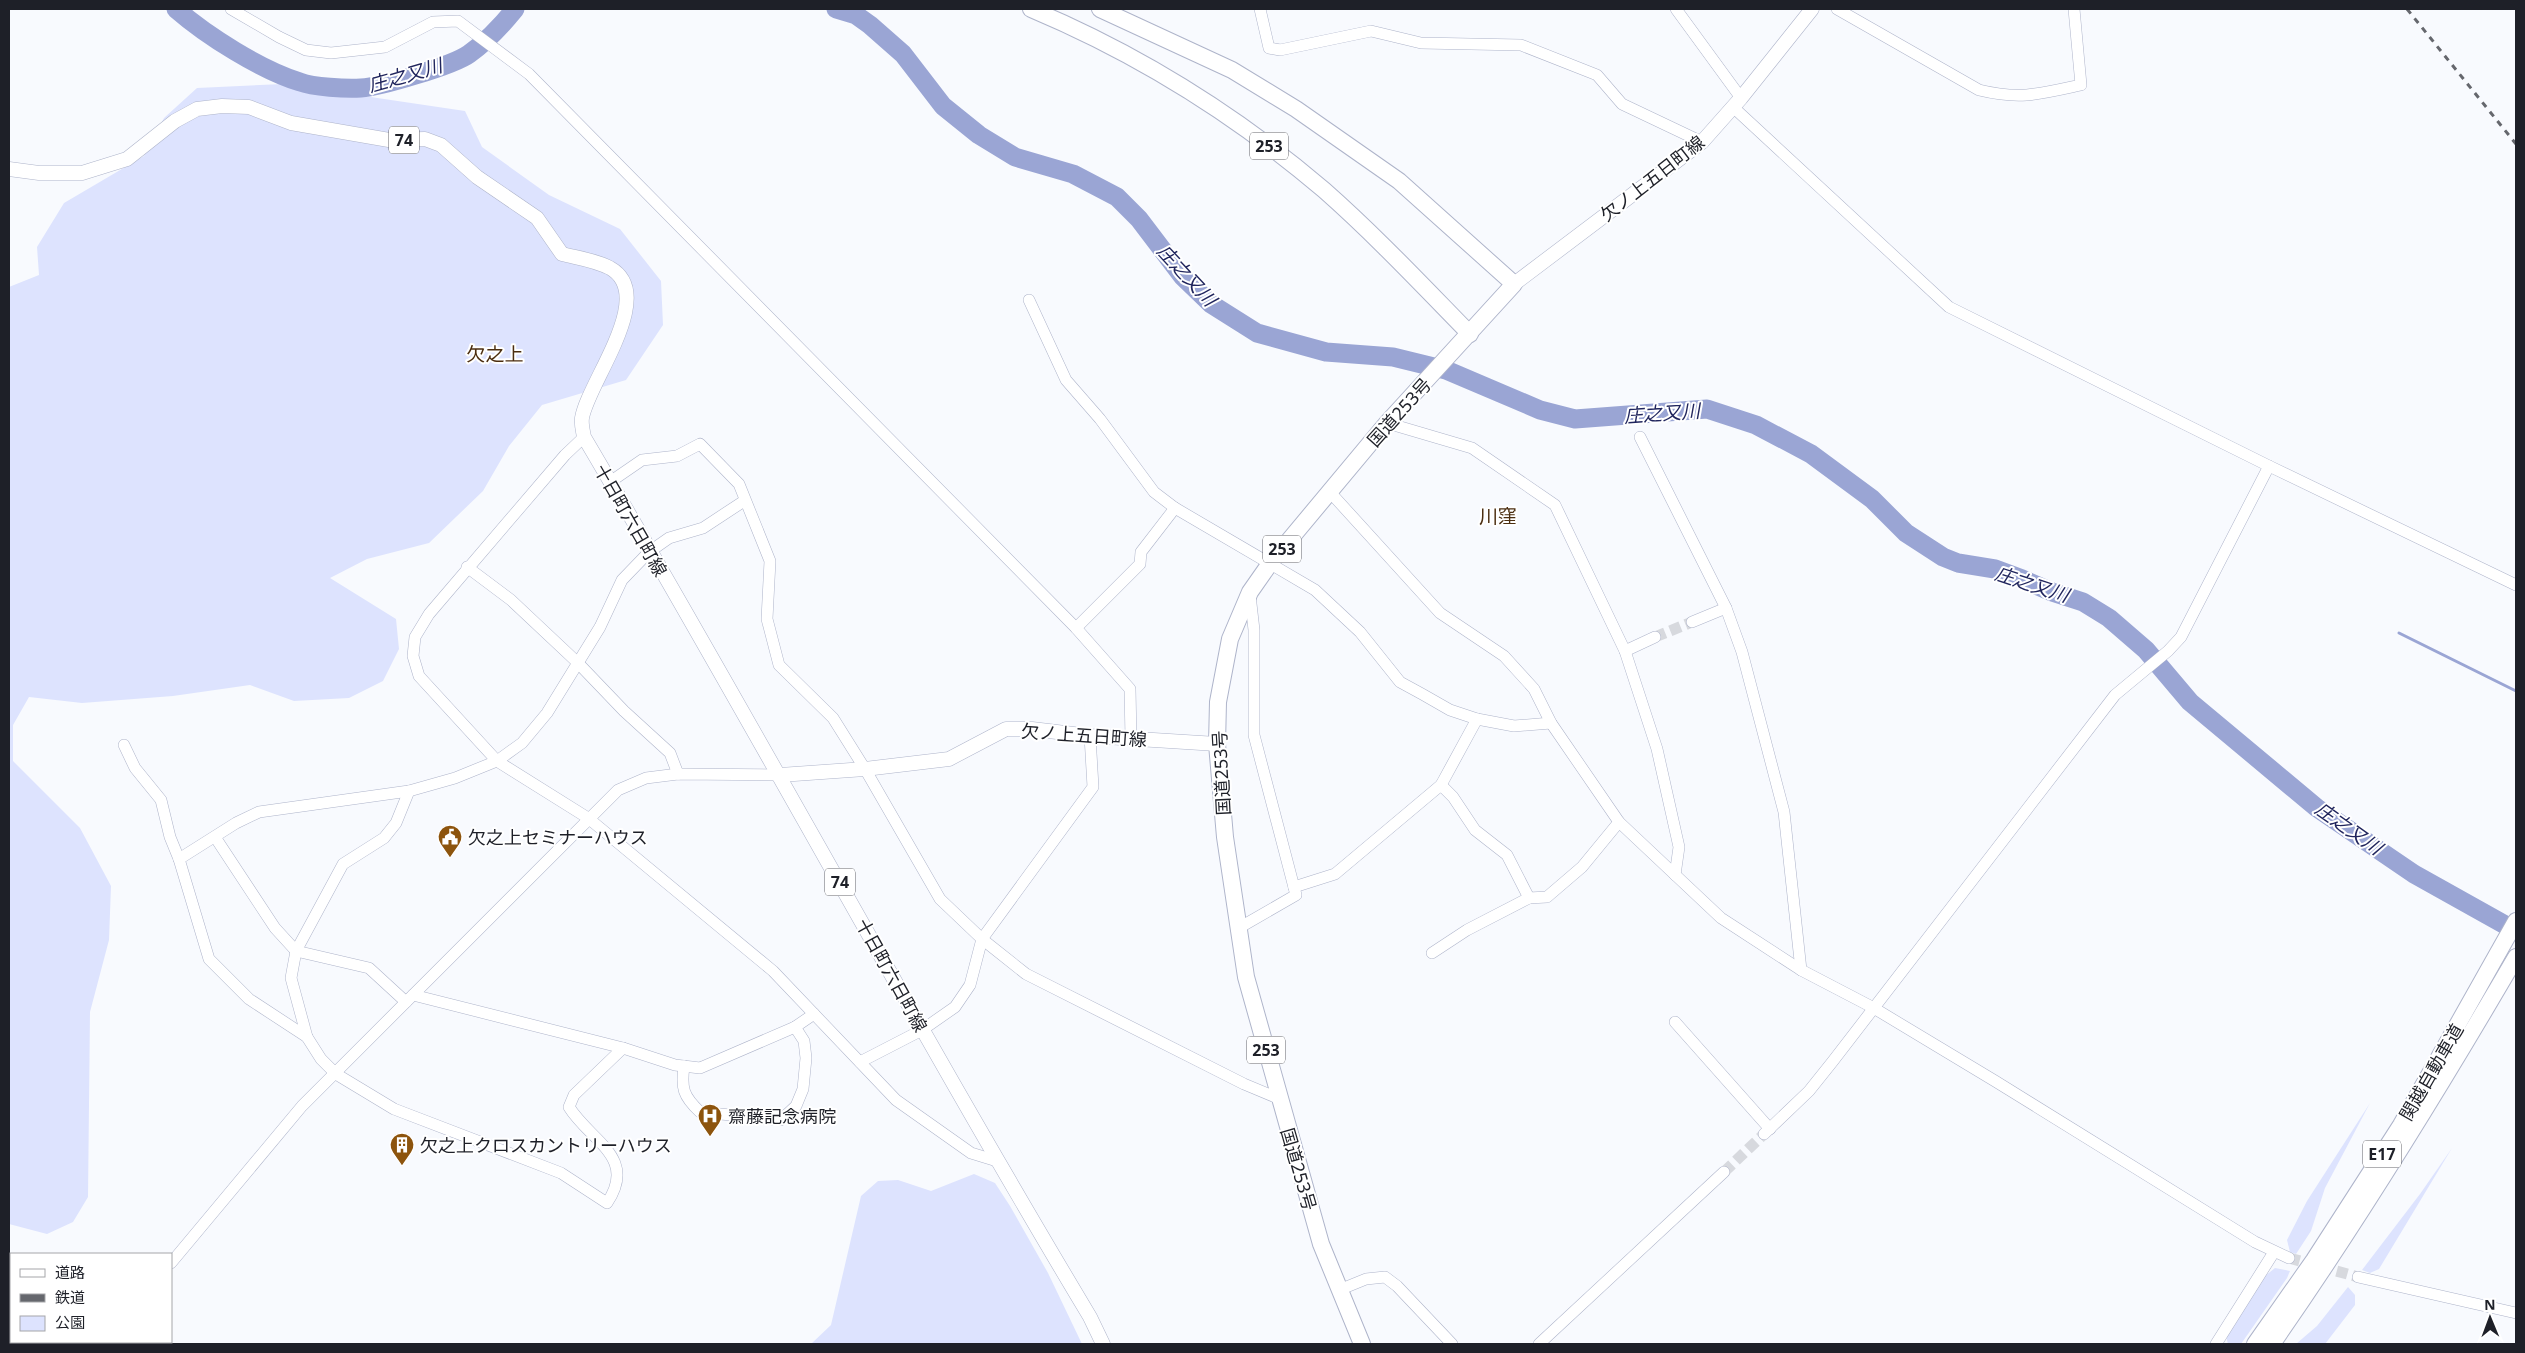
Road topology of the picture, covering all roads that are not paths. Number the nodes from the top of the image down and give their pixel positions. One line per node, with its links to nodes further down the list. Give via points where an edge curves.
1 (231, 9): 30 (street, via 299,47 331,54 385,47 433,22 465,25 529,74)
2 (1031, 9): 14 (highway, 253, via 1108,43 1219,109 1270,147 1359,223)
3 (1100, 9): 12 (highway, 253, via 1232,70 1296,109 1399,181)
4 (1260, 9): 10 (street, via 1270,48 1280,50 1371,31 1421,43 1521,45 1597,75 1622,104)
5 (1676, 9): 9 (street)
6 (1812, 9): 9 (main road, 欠ノ上五日町線)
7 (1837, 9): 8 (street, via 1979,90 2000,96 2026,97 2081,85)
8 (2074, 9)
9 (1737, 103): 10 (main road, 欠ノ上五日町線); 18 (street, via 1949,307)
10 (1702, 142): 12 (main road, 欠ノ上五日町線)
11 (9, 169): 16 (main road, 十日町六日町線 / 74, via 82,173 127,159 175,121 197,109 222,106 249,107 291,123 389,140 425,140 441,145 477,177 537,218 562,254 612,269 624,283 626,303 622,328 588,398 582,419)
12 (1514, 284): 14 (highway, 国道253号 / 253)
13 (1029, 300): 22 (street, via 1066,380 1100,418 1154,492)
14 (1470, 334): 15 (highway, 国道253号 / 253)
15 (1387, 424): 20 (highway, 国道253号 / 253); 32 (street, via 1472,448 1554,505)
16 (584, 437): 19 (main road, 十日町六日町線 / 74); 25 (street, via 565,454)
17 (1640, 437): 28 (street)
18 (2269, 466): 26 (street); 61 (street, via 2181,638 2114,694)
19 (610, 482): 21 (street, via 642,460 677,456 700,444 739,484); 23 (main road, 十日町六日町線 / 74)
20 (1329, 491): 24 (highway, 国道253号 / 253); 35 (street, via 1440,613 1504,656 1534,689)
21 (744, 501): 23 (street, via 703,528 669,538); 41 (street, via 770,561 767,619 780,665 833,718)
22 (1175, 508): 24 (street); 30 (street, via 1141,552 1140,564)
23 (649, 552): 33 (street, via 622,580 600,628); 43 (main road, 十日町六日町線 / 74)
24 (1271, 562): 27 (highway, 国道253号 / 253); 34 (street, via 1315,590 1360,632 1400,682 1450,710)
25 (467, 567): 33 (street, via 511,600); 40 (street, via 424,621 415,637 413,656 419,676 429,689)
26 (2516, 585)
27 (1250, 592): 38 (highway, 国道253号 / 253, via 1230,639 1218,702); 51 (street, via 1254,630 1254,735)
28 (1726, 608): 29 (street); 59 (street, via 1742,652 1784,812)
29 (1692, 622)
30 (1076, 628): 37 (street, via 1130,689)
31 (1655, 637): 32 (street)
32 (1625, 651): 50 (street, via 1657,749 1679,847)
33 (578, 663): 40 (street, via 547,713 522,743); 42 (street, via 670,754)
34 (1477, 720): 35 (street, via 1514,726); 44 (street)
35 (1551, 723): 47 (street)
36 (1090, 736): 37 (main road, 欠ノ上五日町線); 41 (main road, 欠ノ上五日町線, via 1032,729 1006,730 949,758); 55 (street, via 1093,786)
37 (1131, 739): 38 (main road, 欠ノ上五日町線)
38 (1217, 744): 54 (highway, 国道253号 / 253)
39 (124, 745): 49 (street, via 135,768 161,800)
40 (497, 760): 45 (street, via 455,778); 46 (street)
41 (865, 768): 43 (main road, 欠ノ上五日町線); 55 (street, via 940,899)
42 (678, 774): 43 (street); 46 (street, via 646,778 618,790)
43 (780, 775): 65 (main road, 十日町六日町線 / 74)
44 (1441, 785): 51 (street, via 1335,874); 52 (street, via 1475,830 1507,855)
45 (409, 791): 48 (street, via 259,812); 56 (street, via 396,823 384,838 343,864)
46 (588, 818): 60 (street); 62 (street, via 773,971)
47 (1619, 822): 50 (street); 52 (street, via 1582,867 1547,897)
48 (215, 837): 49 (street); 56 (street, via 275,928)
49 (179, 859): 66 (street, via 209,959 249,999)
50 (1675, 875): 59 (street, via 1721,918)
51 (1294, 887): 54 (street, via 1296,896)
52 (1529, 898): 57 (street, via 1467,930)
53 (2516, 921): 85 (highway, 関越自動車道 / E17, via 2401,1125)
54 (1237, 929): 71 (highway, 国道253号 / 253, via 1246,977)
55 (982, 939): 65 (street, via 970,985 955,1007); 71 (street, via 1026,974)
56 (296, 951): 60 (street, via 369,968); 66 (street, via 291,978)
57 (1432, 953)
58 (2513, 962): 86 (highway, 関越自動車道 / E17, via 2458,1058 2347,1234)
59 (1801, 970): 61 (street)
60 (410, 998): 67 (street); 70 (street)
61 (1872, 1007): 63 (street, via 1809,1091 1767,1132); 74 (street)
62 (814, 1014): 64 (street); 68 (street)
63 (1675, 1022)
64 (795, 1027): 69 (street, via 700,1068); 69 (street, via 804,1040 803,1089 796,1106 781,1120 700,1112 691,1104 682,1086)
65 (922, 1030): 68 (street); 72 (main road, 十日町六日町線 / 74)
66 (307, 1037): 70 (street, via 321,1059)
67 (623, 1048): 69 (street); 70 (street, via 574,1096 568,1107 612,1155 619,1175 608,1203 561,1173 394,1109)
68 (860, 1062): 72 (street, via 896,1100 971,1153)
69 (684, 1066)
70 (336, 1074): 76 (street, via 302,1106)
71 (1280, 1099): 78 (highway, 国道253号 / 253, via 1307,1198)
72 (997, 1161): 80 (main road, 十日町六日町線 / 74)
73 (1724, 1172): 83 (street)
74 (2274, 1252): 75 (street); 84 (street)
75 (2288, 1258)
76 (172, 1262)
77 (2358, 1277): 79 (street)
78 (1339, 1290): 81 (highway, 国道253号 / 253); 82 (street, via 1366,1279 1385,1277)
79 (2516, 1313)
80 (1103, 1344)
81 (1362, 1344)
82 (1452, 1344)
83 (1539, 1344)
84 (2216, 1344)
85 (2255, 1344)
86 (2272, 1344)

